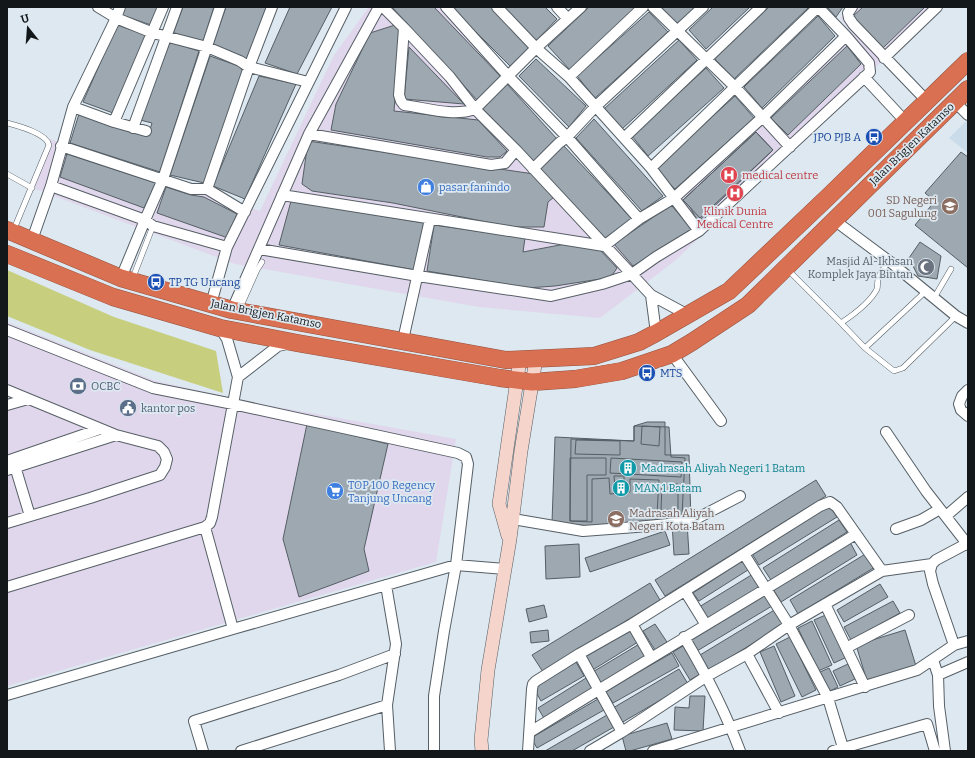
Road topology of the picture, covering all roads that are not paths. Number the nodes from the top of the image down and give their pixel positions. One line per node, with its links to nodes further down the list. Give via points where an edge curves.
1 (98, 7): 21 (street)
2 (120, 7): 21 (street)
3 (163, 7): 25 (street)
4 (177, 7): 26 (street)
5 (220, 7): 28 (street)
6 (272, 7): 33 (street)
7 (346, 7): 37 (street)
8 (378, 7): 52 (street)
9 (383, 7): 23 (street)
10 (446, 7): 34 (street)
11 (497, 7): 29 (street)
12 (557, 7): 22 (street)
13 (581, 7): 22 (street)
14 (643, 7): 35 (street)
15 (653, 7): 24 (street)
16 (703, 7): 24 (street)
17 (761, 7): 31 (street)
18 (818, 7): 27 (street); 38 (street)
19 (852, 7): 30 (street, via 848,13 849,18)
20 (938, 7): 30 (street)
21 (116, 18): 25 (street); 42 (street)
22 (568, 19): 29 (street)
23 (404, 28): 44 (street, via 450,77); 44 (street, via 399,95 404,105 455,112)
24 (678, 31): 31 (street); 43 (street)
25 (153, 33): 26 (street); 48 (street)
26 (166, 36): 28 (street); 50 (street)
27 (846, 36): 36 (street, via 869,63 870,72); 46 (street)
28 (207, 48): 33 (street); 61 (street)
29 (536, 48): 34 (street); 35 (street)
30 (884, 58): 40 (street)
31 (706, 60): 38 (street); 54 (street)
32 (968, 61): 40 (highway, Jalan Brigjen Katamso)
33 (249, 67): 37 (street); 64 (street)
34 (508, 76): 44 (street); 53 (street)
35 (569, 77): 43 (street)
36 (864, 78): 47 (street); 56 (street)
37 (308, 82): 67 (street)
38 (735, 87): 46 (street); 58 (street)
39 (968, 89): 41 (highway, Jalan Brigjen Katamso)
40 (926, 100): 47 (highway, Jalan Brigjen Katamso)
41 (955, 102): 45 (street); 70 (highway, Jalan Brigjen Katamso)
42 (73, 107): 48 (street); 55 (street)
43 (595, 107): 53 (street); 54 (street)
44 (475, 109): 57 (street)
45 (968, 115)
46 (762, 117): 56 (street); 66 (street)
47 (905, 121): 91 (highway, Jalan Brigjen Katamso, via 729,291)
48 (114, 122): 50 (street)
49 (7, 123): 63 (lane, via 24,128 48,141 48,149)
50 (133, 128): 51 (street)
51 (146, 131)
52 (309, 134): 57 (street, via 491,165 505,163); 65 (street)
53 (567, 137): 59 (street); 69 (street)
54 (624, 138): 58 (street)
55 (61, 146): 61 (street); 62 (street)
56 (790, 147): 73 (street)
57 (516, 150): 59 (street)
58 (651, 168): 66 (street)
59 (533, 169): 75 (street)
60 (7, 174): 63 (lane)
61 (163, 180): 64 (street, via 191,189); 71 (street)
62 (51, 186): 71 (street); 74 (street)
63 (32, 188): 72 (lane)
64 (206, 189): 67 (street)
65 (282, 194): 68 (street); 77 (street)
66 (674, 198): 69 (street); 73 (street)
67 (244, 212): 76 (street)
68 (430, 218): 75 (street); 85 (street)
69 (639, 220): 75 (street)
70 (834, 220): 79 (street); 81 (highway, Jalan Brigjen Katamso)
71 (149, 223): 76 (street); 84 (street); 84 (lane)
72 (10, 231): 74 (highway, Jalan Brigjen Katamso)
73 (699, 231): 83 (street)
74 (32, 240): 84 (highway, Jalan Brigjen Katamso)
75 (604, 246): 83 (street)
76 (227, 247): 89 (street)
77 (259, 248): 85 (street); 90 (street)
78 (7, 254): 95 (highway, Jalan Brigjen Katamso, via 113,297)
79 (890, 261): 86 (street); 93 (lane, via 880,273 877,288 869,300)
80 (262, 262): 90 (lane, via 245,299)
81 (786, 268): 93 (lane); 101 (highway, Jalan Brigjen Katamso, via 748,305)
82 (951, 269): 88 (lane)
83 (632, 274): 85 (street, via 551,296); 87 (street)
84 (130, 275): 89 (highway, Jalan Brigjen Katamso)
85 (418, 276): 98 (street)
86 (926, 291): 88 (street); 100 (lane)
87 (651, 295): 91 (street); 97 (street)
88 (934, 298): 92 (street)
89 (211, 304): 90 (highway, Jalan Brigjen Katamso)
90 (235, 310): 98 (highway, Jalan Brigjen Katamso)
91 (688, 315): 97 (highway, Jalan Brigjen Katamso)
92 (956, 316): 94 (street); 100 (lane, via 898,370 894,371)
93 (841, 323): 100 (lane)
94 (968, 323)
95 (220, 328): 99 (highway, Jalan Brigjen Katamso); 103 (street, via 228,338)
96 (7, 330): 108 (street, via 153,388)
97 (656, 333): 102 (highway, Jalan Brigjen Katamso, via 639,342 594,356)
98 (403, 340): 102 (highway, Jalan Brigjen Katamso, via 506,360)
99 (297, 343): 103 (street, via 278,346); 104 (highway, Jalan Brigjen Katamso)
100 (865, 348)
101 (672, 354): 104 (highway, Jalan Brigjen Katamso, via 622,372 575,379); 111 (street)
102 (528, 359): 104 (street)
103 (238, 377): 108 (street)
104 (525, 381): 120 (street, via 521,451); 125 (street, via 499,504)
105 (7, 390): 107 (street)
106 (968, 390): 110 (street, via 959,404)
107 (28, 399): 109 (street); 112 (street)
108 (233, 404): 122 (street, via 212,517 210,523); 129 (street, via 466,457 468,464)
109 (7, 405)
110 (968, 416)
111 (721, 421)
112 (100, 429): 114 (street); 115 (street)
113 (886, 432): 118 (street, via 923,488)
114 (116, 435): 115 (street); 119 (street, via 158,446 167,459 160,475)
115 (11, 465): 119 (street)
116 (740, 496): 120 (street, via 690,522 636,528 583,531)
117 (968, 497): 118 (street)
118 (943, 512): 123 (street); 126 (street)
119 (30, 516): 121 (street)
120 (513, 519): 125 (street)
121 (7, 523)
122 (204, 527): 133 (street); 141 (street)
123 (896, 529)
124 (856, 534): 127 (street, via 830,502); 131 (street); 134 (street)
125 (510, 539): 130 (street)
126 (968, 544): 128 (street)
127 (744, 554): 134 (street); 135 (street)
128 (932, 564): 131 (street); 144 (street, via 930,571 933,584)
129 (456, 565): 130 (street); 132 (street); 167 (street, via 434,696)
130 (505, 569): 168 (street, via 488,670)
131 (882, 571): 136 (street)
132 (386, 585): 141 (street); 146 (street, via 396,644)
133 (7, 587)
134 (766, 590): 139 (street); 140 (street)
135 (685, 591): 138 (street); 139 (street)
136 (825, 604): 140 (street); 145 (street)
137 (909, 615): 145 (street)
138 (632, 624): 147 (street); 149 (street)
139 (706, 625): 142 (street)
140 (790, 625): 148 (street); 157 (street)
141 (233, 630): 156 (street)
142 (684, 638): 149 (street); 153 (street)
143 (968, 641): 144 (street)
144 (954, 645): 150 (street)
145 (846, 648): 154 (street)
146 (395, 654): 158 (street); 164 (street, via 339,676 194,721)
147 (579, 654): 155 (street); 161 (street, via 533,684)
148 (747, 654): 153 (street); 159 (street)
149 (651, 658): 155 (street)
150 (933, 660): 152 (street); 154 (street, via 917,670)
151 (968, 662): 152 (street)
152 (938, 675): 174 (street)
153 (707, 676): 160 (street); 162 (street)
154 (865, 687): 157 (street)
155 (599, 689): 161 (street); 162 (street)
156 (7, 695)
157 (828, 698): 159 (street); 163 (street)
158 (387, 705): 165 (street); 166 (street)
159 (779, 713): 160 (street)
160 (731, 726): 171 (street); 172 (street)
161 (530, 732): 169 (street)
162 (622, 732): 170 (street)
163 (840, 750): 173 (street, via 927,724)
164 (203, 751)
165 (241, 751)
166 (390, 751)
167 (434, 751)
168 (482, 751)
169 (528, 751)
170 (590, 751)
171 (653, 751)
172 (740, 751)
173 (935, 751)
174 (945, 751)

